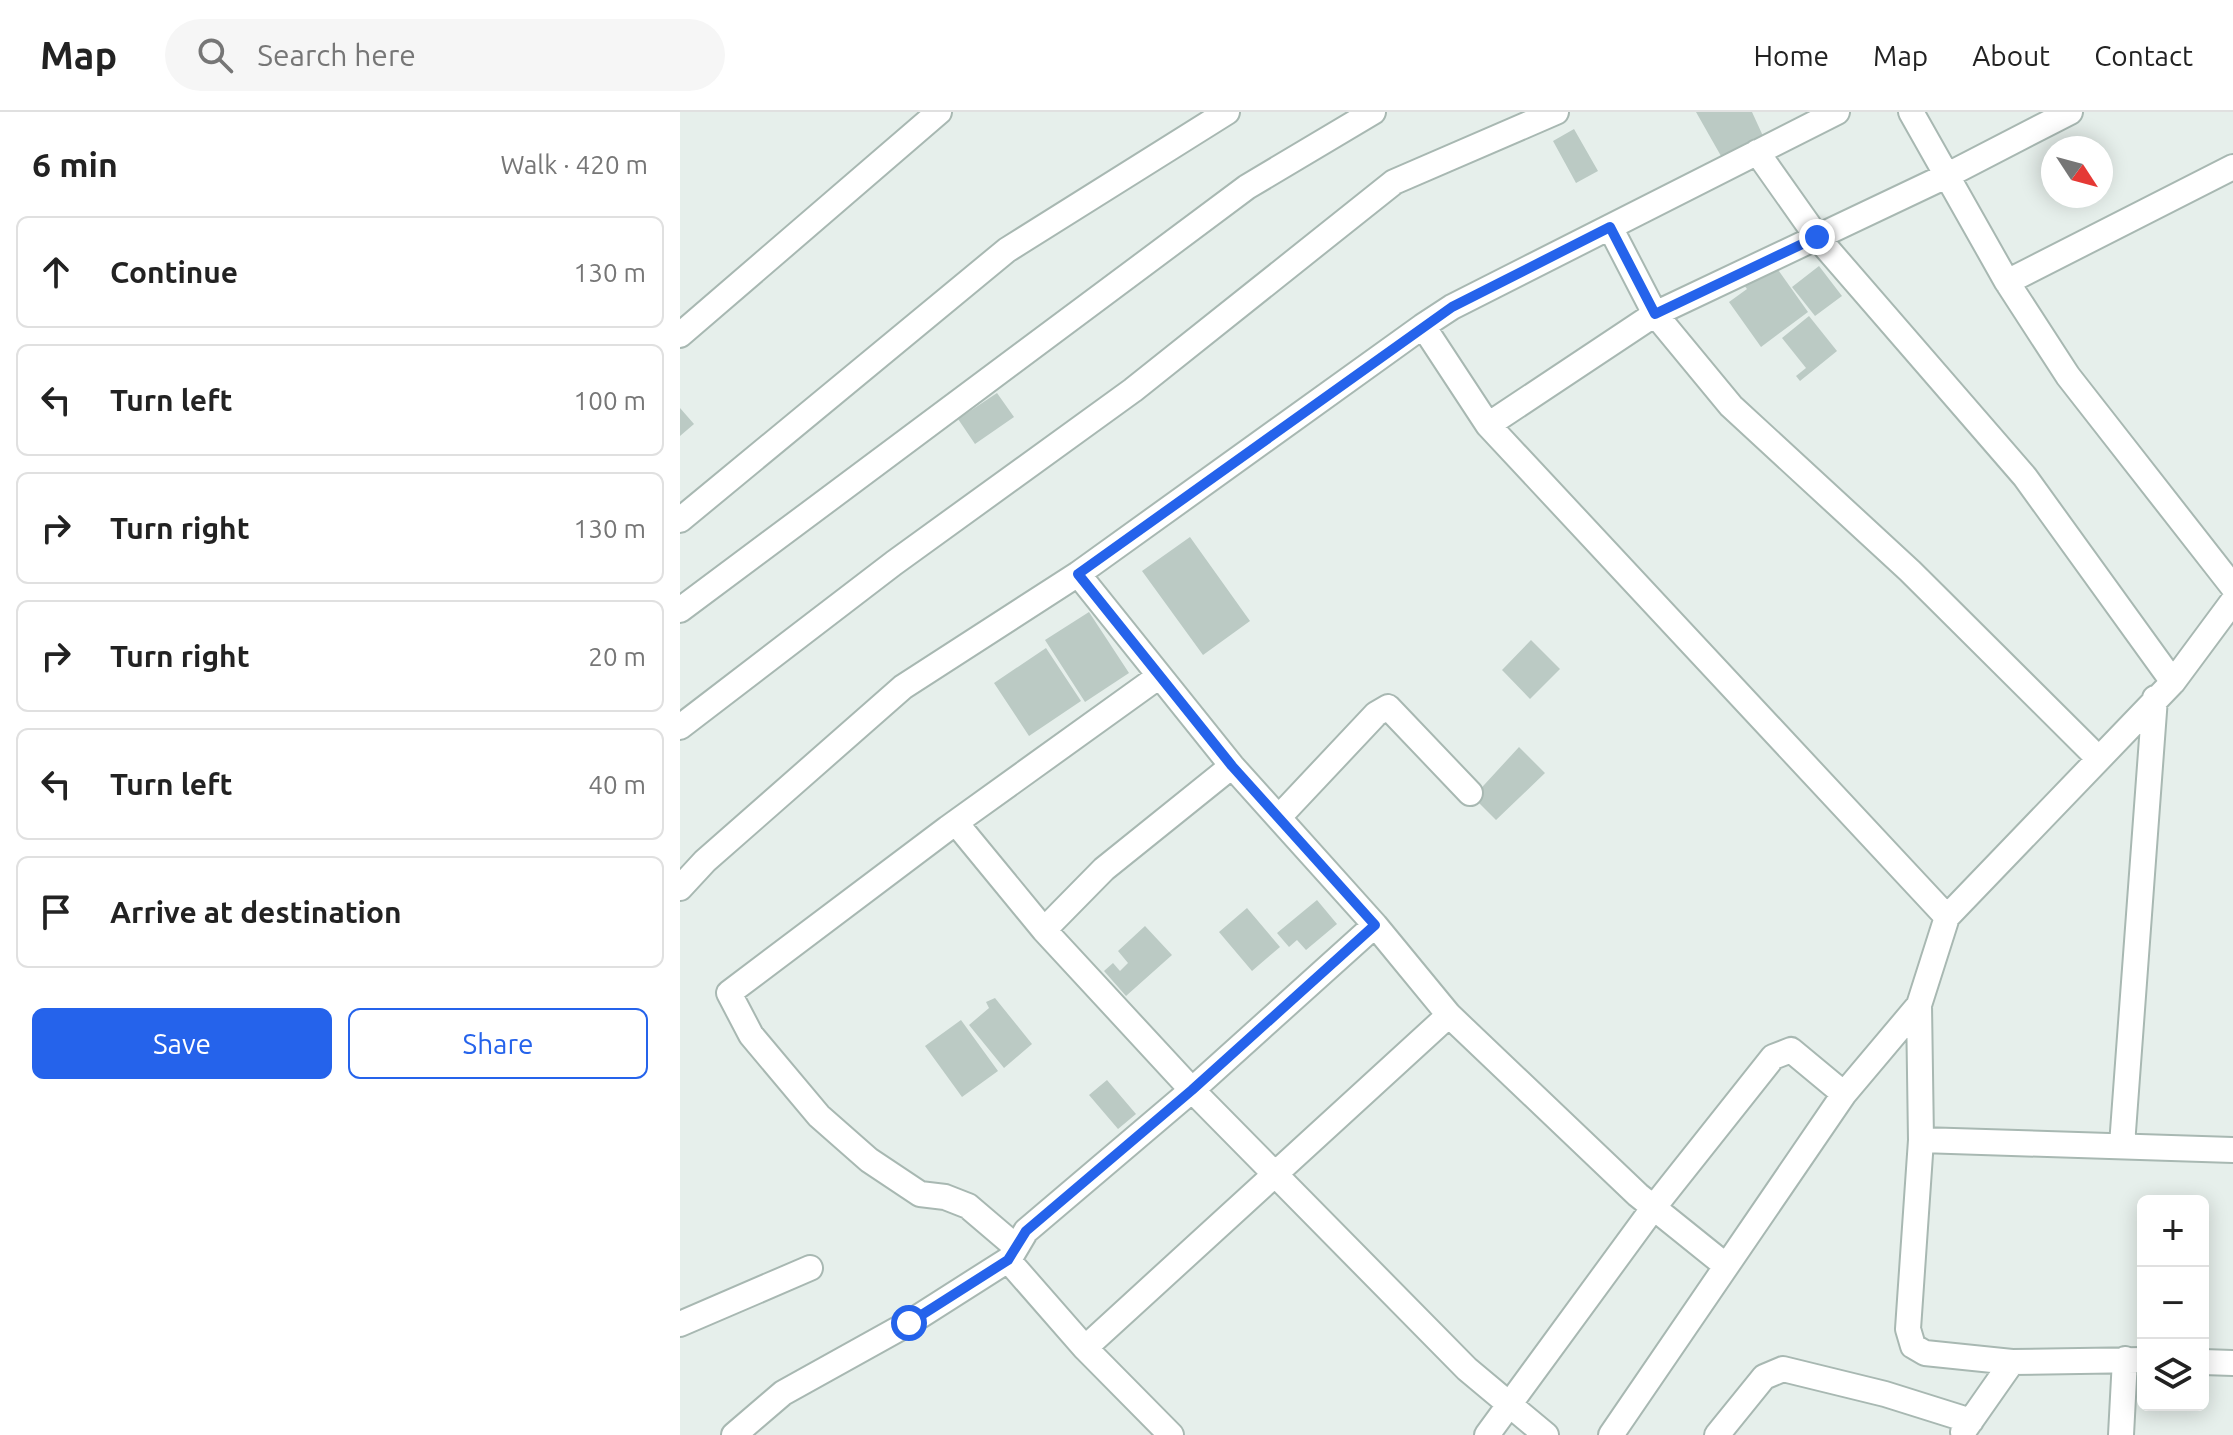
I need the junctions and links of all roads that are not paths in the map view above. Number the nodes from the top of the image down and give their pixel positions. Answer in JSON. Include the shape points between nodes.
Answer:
{"nodes":[{"id":1,"x":939,"y":112,"type":"edge"},
{"id":2,"x":1227,"y":112,"type":"edge"},
{"id":3,"x":1373,"y":112,"type":"edge"},
{"id":4,"x":1556,"y":112,"type":"edge"},
{"id":5,"x":1837,"y":112,"type":"edge"},
{"id":6,"x":1911,"y":112,"type":"edge"},
{"id":7,"x":2070,"y":112,"type":"edge"},
{"id":8,"x":1757,"y":152,"type":"junction"},
{"id":9,"x":2233,"y":167,"type":"edge"},
{"id":10,"x":1946,"y":176,"type":"junction"},
{"id":11,"x":1610,"y":227,"type":"junction"},
{"id":12,"x":1817,"y":237,"type":"junction"},
{"id":13,"x":2007,"y":282,"type":"junction"},
{"id":14,"x":1655,"y":314,"type":"junction"},
{"id":15,"x":1423,"y":326,"type":"junction"},
{"id":16,"x":680,"y":335,"type":"edge"},
{"id":17,"x":1488,"y":425,"type":"junction"},
{"id":18,"x":680,"y":520,"type":"edge"},
{"id":19,"x":1078,"y":574,"type":"junction"},
{"id":20,"x":2233,"y":587,"type":"edge"},
{"id":21,"x":2233,"y":601,"type":"edge"},
{"id":22,"x":680,"y":610,"type":"edge"},
{"id":23,"x":1158,"y":677,"type":"junction"},
{"id":24,"x":2173,"y":682,"type":"junction"},
{"id":25,"x":2155,"y":698,"type":"junction"},
{"id":26,"x":680,"y":727,"type":"edge"},
{"id":27,"x":2099,"y":759,"type":"junction"},
{"id":28,"x":1232,"y":766,"type":"junction"},
{"id":29,"x":1470,"y":793,"type":"dead end"},
{"id":30,"x":1280,"y":816,"type":"junction"},
{"id":31,"x":956,"y":823,"type":"junction"},
{"id":32,"x":680,"y":888,"type":"edge"},
{"id":33,"x":1947,"y":917,"type":"junction"},
{"id":34,"x":1375,"y":925,"type":"junction"},
{"id":35,"x":1044,"y":930,"type":"junction"},
{"id":36,"x":1919,"y":1005,"type":"junction"},
{"id":37,"x":1449,"y":1015,"type":"junction"},
{"id":38,"x":1192,"y":1090,"type":"junction"},
{"id":39,"x":1844,"y":1094,"type":"junction"},
{"id":40,"x":1921,"y":1140,"type":"junction"},
{"id":41,"x":2122,"y":1145,"type":"junction"},
{"id":42,"x":2233,"y":1150,"type":"edge"},
{"id":43,"x":1277,"y":1176,"type":"junction"},
{"id":44,"x":1654,"y":1207,"type":"junction"},
{"id":45,"x":1012,"y":1253,"type":"junction"},
{"id":46,"x":1725,"y":1265,"type":"junction"},
{"id":47,"x":810,"y":1268,"type":"dead end"},
{"id":48,"x":680,"y":1324,"type":"edge"},
{"id":49,"x":1085,"y":1348,"type":"junction"},
{"id":50,"x":2134,"y":1359,"type":"edge"},
{"id":51,"x":2012,"y":1362,"type":"junction"},
{"id":52,"x":2209,"y":1362,"type":"edge"},
{"id":53,"x":2233,"y":1363,"type":"edge"},
{"id":54,"x":1510,"y":1404,"type":"junction"},
{"id":55,"x":1966,"y":1428,"type":"edge"},
{"id":56,"x":734,"y":1435,"type":"edge"},
{"id":57,"x":1171,"y":1435,"type":"edge"},
{"id":58,"x":1487,"y":1435,"type":"edge"},
{"id":59,"x":1546,"y":1435,"type":"edge"},
{"id":60,"x":1611,"y":1435,"type":"edge"},
{"id":61,"x":1717,"y":1435,"type":"edge"},
{"id":62,"x":2121,"y":1435,"type":"edge"}],
"edges":[{"from":1,"to":16,"type":"street"},
{"from":2,"to":18,"type":"street","via":[[1007,250]]},
{"from":3,"to":22,"type":"street","via":[[1247,187]]},
{"from":4,"to":26,"type":"street","via":[[1394,182],[1133,390]]},
{"from":5,"to":8,"type":"street"},
{"from":6,"to":10,"type":"street"},
{"from":7,"to":10,"type":"street"},
{"from":8,"to":11,"type":"street"},
{"from":8,"to":12,"type":"street"},
{"from":9,"to":13,"type":"street"},
{"from":10,"to":12,"type":"street"},
{"from":10,"to":13,"type":"street"},
{"from":11,"to":14,"type":"street"},
{"from":11,"to":15,"type":"street"},
{"from":12,"to":14,"type":"street"},
{"from":12,"to":24,"type":"street","via":[[2025,477]]},
{"from":13,"to":20,"type":"street","via":[[2068,376]]},
{"from":14,"to":17,"type":"street"},
{"from":14,"to":27,"type":"street","via":[[1731,406],[1910,571]]},
{"from":15,"to":17,"type":"street"},
{"from":15,"to":19,"type":"street"},
{"from":17,"to":33,"type":"street"},
{"from":19,"to":23,"type":"street"},
{"from":19,"to":32,"type":"street","via":[[903,687]]},
{"from":21,"to":24,"type":"street"},
{"from":23,"to":28,"type":"street"},
{"from":23,"to":31,"type":"street"},
{"from":24,"to":25,"type":"street"},
{"from":25,"to":27,"type":"street"},
{"from":25,"to":41,"type":"street"},
{"from":27,"to":33,"type":"street"},
{"from":28,"to":30,"type":"street"},
{"from":28,"to":35,"type":"street","via":[[1104,869]]},
{"from":29,"to":30,"type":"street","via":[[1388,707]]},
{"from":30,"to":34,"type":"street"},
{"from":31,"to":35,"type":"street"},
{"from":31,"to":45,"type":"street","via":[[729,993],[751,1035],[819,1116],[869,1160],[920,1194],[968,1206]]},
{"from":33,"to":36,"type":"street"},
{"from":34,"to":37,"type":"street"},
{"from":34,"to":38,"type":"street"},
{"from":35,"to":38,"type":"street"},
{"from":36,"to":39,"type":"street"},
{"from":36,"to":40,"type":"street"},
{"from":37,"to":43,"type":"street"},
{"from":37,"to":44,"type":"street"},
{"from":38,"to":43,"type":"street"},
{"from":38,"to":45,"type":"street","via":[[1026,1231]]},
{"from":39,"to":44,"type":"street","via":[[1791,1050],[1784,1050],[1773,1057]]},
{"from":39,"to":46,"type":"street"},
{"from":40,"to":41,"type":"street"},
{"from":40,"to":51,"type":"street","via":[[1908,1329],[1913,1346],[1925,1353]]},
{"from":41,"to":42,"type":"street"},
{"from":43,"to":49,"type":"street"},
{"from":43,"to":54,"type":"street","via":[[1467,1369]]},
{"from":44,"to":46,"type":"street"},
{"from":44,"to":54,"type":"street"},
{"from":45,"to":49,"type":"street"},
{"from":45,"to":56,"type":"street","via":[[909,1323],[783,1393]]},
{"from":46,"to":60,"type":"street"},
{"from":47,"to":48,"type":"street"},
{"from":49,"to":57,"type":"street"},
{"from":50,"to":51,"type":"street"},
{"from":50,"to":62,"type":"street"},
{"from":51,"to":55,"type":"street"},
{"from":52,"to":53,"type":"street"},
{"from":54,"to":58,"type":"street"},
{"from":54,"to":59,"type":"street"},
{"from":55,"to":61,"type":"street","via":[[1885,1394],[1783,1369],[1764,1377]]}]}
